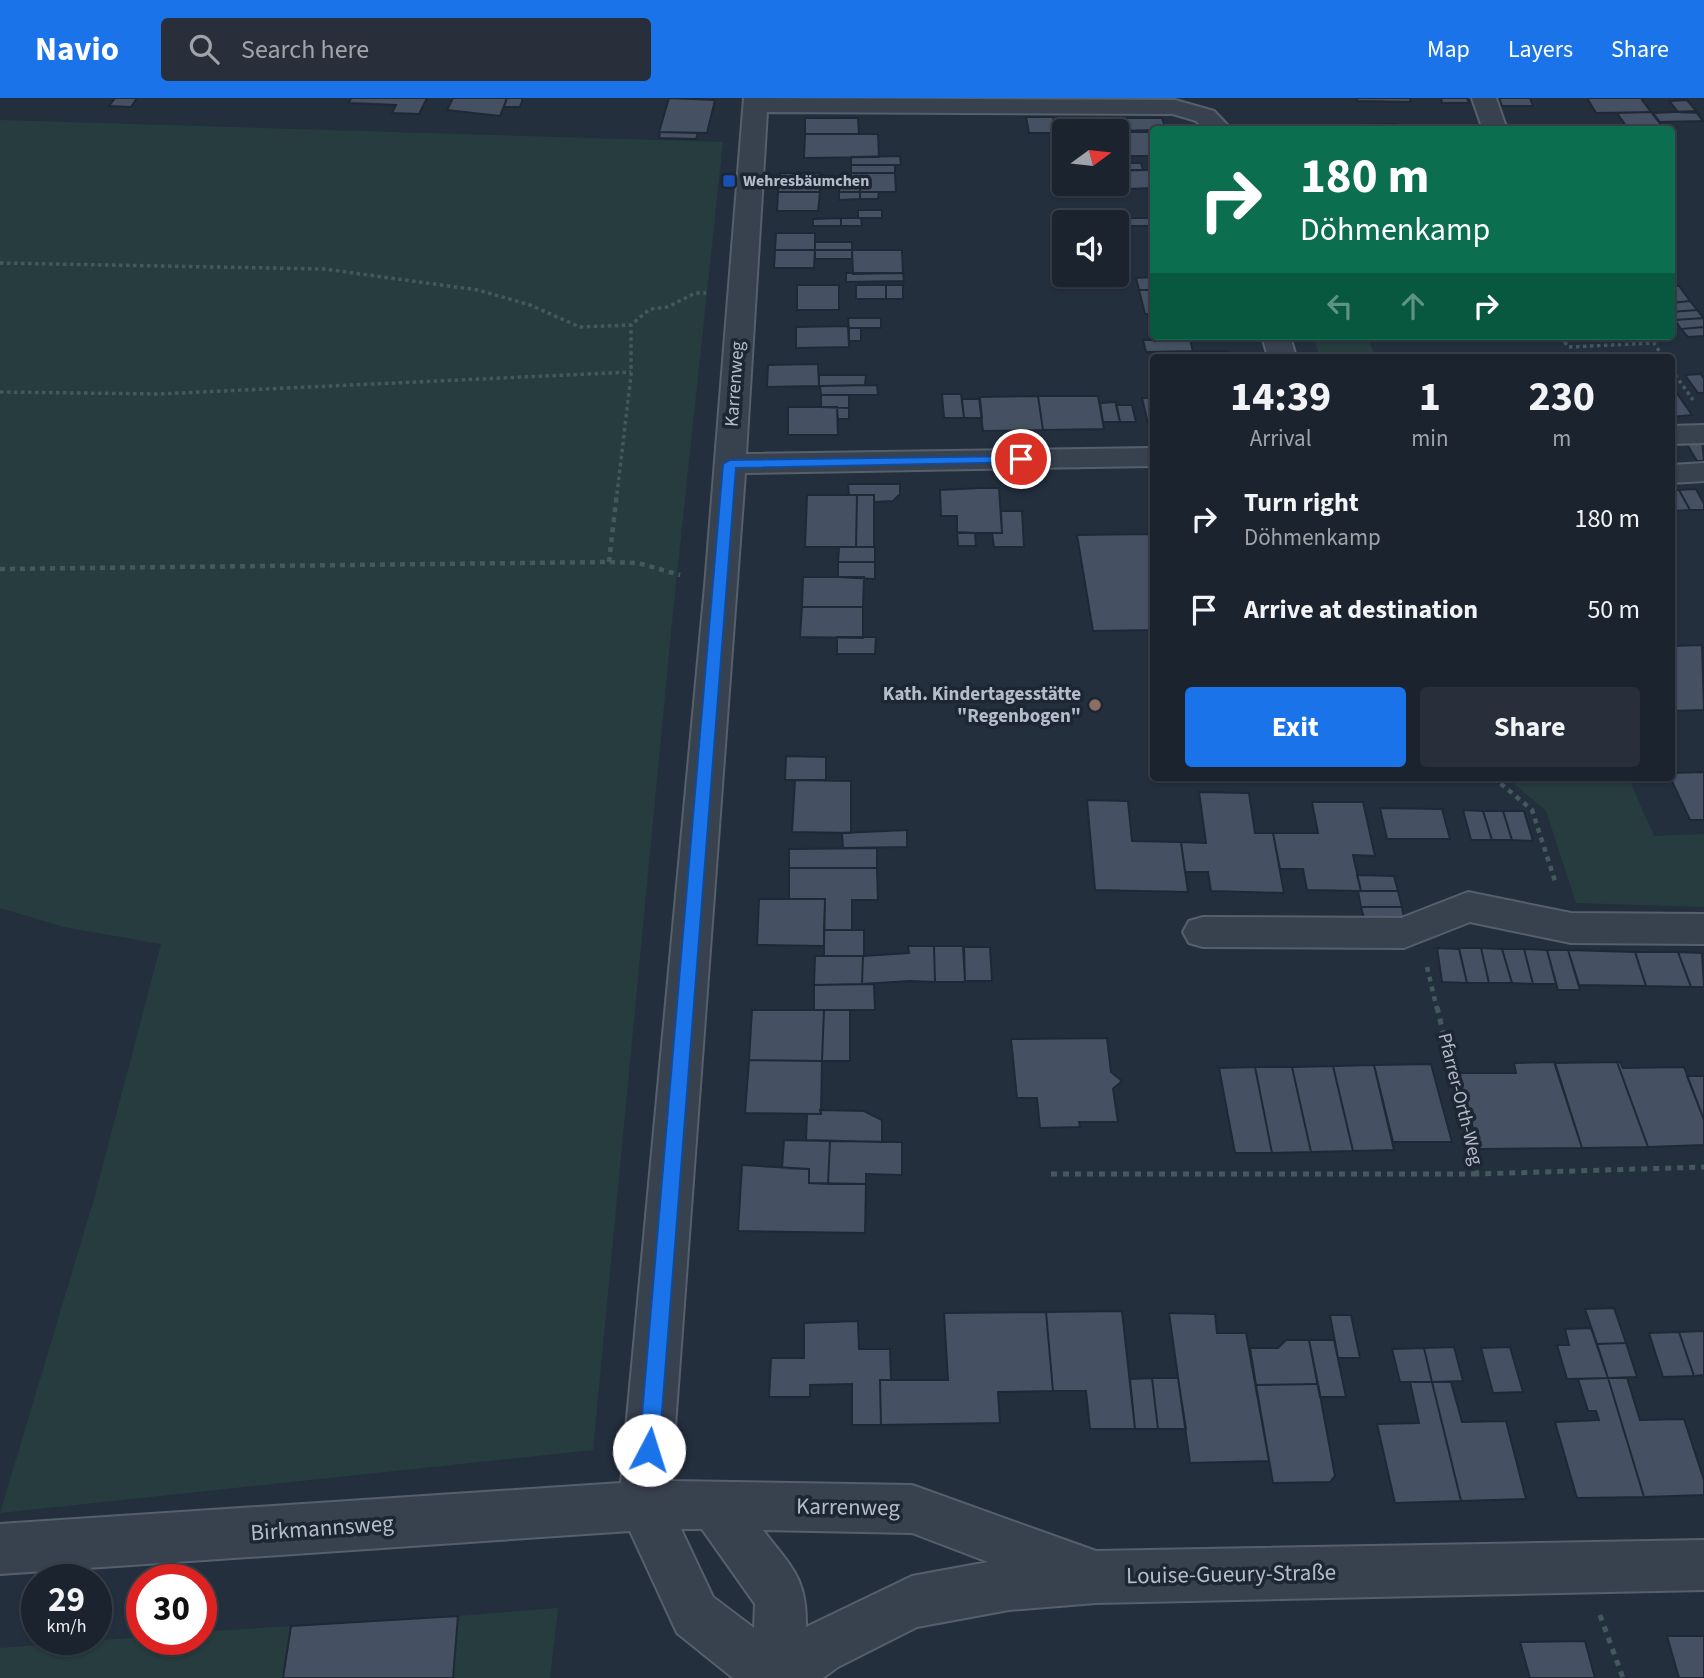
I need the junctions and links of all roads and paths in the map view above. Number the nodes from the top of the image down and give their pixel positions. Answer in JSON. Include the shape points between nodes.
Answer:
{"nodes":[{"id":1,"x":1483,"y":98,"type":"edge"},
{"id":2,"x":756,"y":102,"type":"edge"},
{"id":3,"x":1216,"y":126,"type":"edge"},
{"id":4,"x":1494,"y":126,"type":"edge"},
{"id":5,"x":0,"y":263,"type":"edge"},
{"id":6,"x":742,"y":292,"type":"junction"},
{"id":7,"x":631,"y":325,"type":"junction"},
{"id":8,"x":1564,"y":340,"type":"edge"},
{"id":9,"x":1661,"y":354,"type":"edge"},
{"id":10,"x":631,"y":372,"type":"junction"},
{"id":11,"x":1675,"y":376,"type":"edge"},
{"id":12,"x":0,"y":392,"type":"edge"},
{"id":13,"x":1701,"y":420,"type":"edge"},
{"id":14,"x":1675,"y":433,"type":"edge"},
{"id":15,"x":1150,"y":457,"type":"edge"},
{"id":16,"x":730,"y":464,"type":"junction"},
{"id":17,"x":1704,"y":472,"type":"edge"},
{"id":18,"x":1675,"y":474,"type":"edge"},
{"id":19,"x":609,"y":562,"type":"junction"},
{"id":20,"x":0,"y":569,"type":"edge"},
{"id":21,"x":721,"y":586,"type":"junction"},
{"id":22,"x":1498,"y":781,"type":"edge"},
{"id":23,"x":1571,"y":929,"type":"junction"},
{"id":24,"x":1704,"y":929,"type":"edge"},
{"id":25,"x":1203,"y":932,"type":"dead end"},
{"id":26,"x":1425,"y":960,"type":"dead end"},
{"id":27,"x":1704,"y":1167,"type":"edge"},
{"id":28,"x":1051,"y":1174,"type":"dead end"},
{"id":29,"x":1477,"y":1174,"type":"junction"},
{"id":30,"x":714,"y":1504,"type":"junction"},
{"id":31,"x":645,"y":1506,"type":"junction"},
{"id":32,"x":0,"y":1549,"type":"edge"},
{"id":33,"x":1704,"y":1565,"type":"edge"},
{"id":34,"x":1584,"y":1568,"type":"junction"},
{"id":35,"x":1096,"y":1577,"type":"junction"},
{"id":36,"x":778,"y":1678,"type":"edge"},
{"id":37,"x":1623,"y":1678,"type":"edge"}],
"edges":[{"from":1,"to":4,"type":"street"},
{"from":2,"to":3,"type":"street","via":[[1175,107],[1205,116]]},
{"from":2,"to":6,"type":"street","name":"Karrenweg"},
{"from":5,"to":7,"type":"path","via":[[324,269],[478,290],[530,305],[580,327]]},
{"from":6,"to":7,"type":"path","via":[[695,293],[668,307],[650,309]]},
{"from":6,"to":16,"type":"street","name":"Karrenweg"},
{"from":7,"to":10,"type":"path"},
{"from":8,"to":9,"type":"path","via":[[1568,346],[1654,343]]},
{"from":10,"to":12,"type":"path","via":[[518,373],[86,397]]},
{"from":10,"to":19,"type":"path"},
{"from":11,"to":13,"type":"path"},
{"from":13,"to":14,"type":"street"},
{"from":15,"to":16,"type":"street"},
{"from":16,"to":21,"type":"street","name":"Karrenweg"},
{"from":17,"to":18,"type":"street"},
{"from":19,"to":20,"type":"path"},
{"from":19,"to":21,"type":"path","via":[[638,563]]},
{"from":21,"to":31,"type":"street","name":"Karrenweg"},
{"from":22,"to":23,"type":"path","via":[[1532,810]]},
{"from":23,"to":24,"type":"street"},
{"from":23,"to":25,"type":"street","via":[[1468,907],[1404,933]]},
{"from":26,"to":29,"type":"path","name":"Pfarrer-Orth-Weg"},
{"from":27,"to":29,"type":"path","name":"Pfarrer-Orth-Weg"},
{"from":28,"to":29,"type":"path"},
{"from":30,"to":31,"type":"street","name":"Karrenweg"},
{"from":30,"to":35,"type":"street","name":"Karrenweg","via":[[912,1508]]},
{"from":30,"to":36,"type":"street","via":[[781,1597]]},
{"from":31,"to":32,"type":"street","name":"Birkmannsweg"},
{"from":31,"to":36,"type":"street","name":"Karrenweg","via":[[695,1615]]},
{"from":33,"to":34,"type":"street","name":"Louise-Gueury-Straße"},
{"from":34,"to":35,"type":"street","name":"Louise-Gueury-Straße"},
{"from":34,"to":37,"type":"path"},
{"from":35,"to":36,"type":"street","name":"Louise-Gueury-Straße","via":[[1009,1584],[912,1602],[819,1648]]}]}
